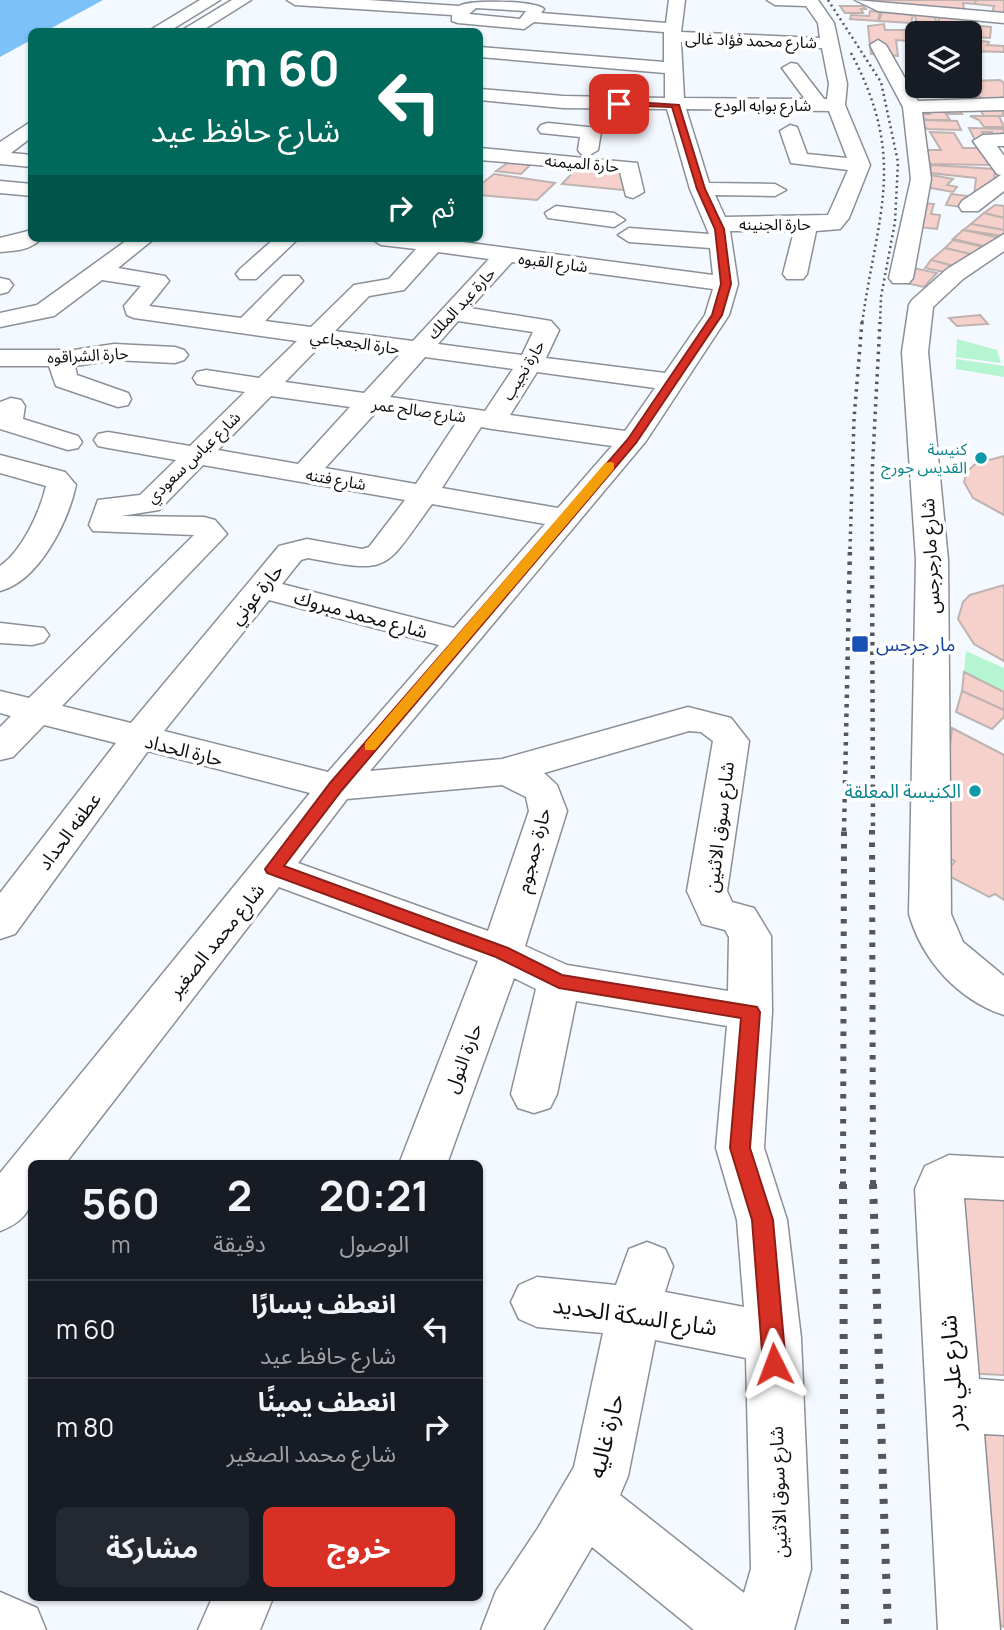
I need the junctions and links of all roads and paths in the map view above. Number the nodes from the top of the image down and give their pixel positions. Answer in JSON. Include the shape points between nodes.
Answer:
{"nodes":[{"id":1,"x":212,"y":0,"type":"edge"},
{"id":2,"x":243,"y":0,"type":"edge"},
{"id":3,"x":295,"y":0,"type":"edge"},
{"id":4,"x":998,"y":0,"type":"edge"},
{"id":5,"x":810,"y":1,"type":"edge"},
{"id":6,"x":863,"y":1,"type":"edge"},
{"id":7,"x":494,"y":2,"type":"edge"},
{"id":8,"x":380,"y":3,"type":"edge"},
{"id":9,"x":771,"y":5,"type":"edge"},
{"id":10,"x":531,"y":17,"type":"junction"},
{"id":11,"x":359,"y":18,"type":"dead end"},
{"id":12,"x":997,"y":18,"type":"edge"},
{"id":13,"x":464,"y":21,"type":"edge"},
{"id":14,"x":798,"y":22,"type":"dead end"},
{"id":15,"x":825,"y":23,"type":"junction"},
{"id":16,"x":162,"y":28,"type":"edge"},
{"id":17,"x":194,"y":28,"type":"edge"},
{"id":18,"x":830,"y":43,"type":"junction"},
{"id":19,"x":878,"y":45,"type":"dead end"},
{"id":20,"x":483,"y":52,"type":"edge"},
{"id":21,"x":677,"y":58,"type":"edge"},
{"id":22,"x":791,"y":68,"type":"dead end"},
{"id":23,"x":488,"y":95,"type":"edge"},
{"id":24,"x":989,"y":100,"type":"edge"},
{"id":25,"x":563,"y":102,"type":"junction"},
{"id":26,"x":736,"y":105,"type":"junction"},
{"id":27,"x":828,"y":105,"type":"junction"},
{"id":28,"x":912,"y":107,"type":"junction"},
{"id":29,"x":1004,"y":122,"type":"edge"},
{"id":30,"x":741,"y":128,"type":"dead end"},
{"id":31,"x":548,"y":129,"type":"junction"},
{"id":32,"x":28,"y":130,"type":"edge"},
{"id":33,"x":848,"y":131,"type":"junction"},
{"id":34,"x":1004,"y":140,"type":"edge"},
{"id":35,"x":589,"y":150,"type":"dead end"},
{"id":36,"x":0,"y":152,"type":"edge"},
{"id":37,"x":0,"y":158,"type":"edge"},
{"id":38,"x":509,"y":158,"type":"junction"},
{"id":39,"x":28,"y":161,"type":"edge"},
{"id":40,"x":484,"y":163,"type":"edge"},
{"id":41,"x":860,"y":165,"type":"junction"},
{"id":42,"x":1004,"y":170,"type":"edge"},
{"id":43,"x":704,"y":173,"type":"junction"},
{"id":44,"x":1004,"y":181,"type":"edge"},
{"id":45,"x":0,"y":187,"type":"edge"},
{"id":46,"x":28,"y":190,"type":"edge"},
{"id":47,"x":775,"y":190,"type":"dead end"},
{"id":48,"x":606,"y":191,"type":"dead end"},
{"id":49,"x":633,"y":191,"type":"junction"},
{"id":50,"x":661,"y":192,"type":"dead end"},
{"id":51,"x":970,"y":206,"type":"dead end"},
{"id":52,"x":556,"y":213,"type":"dead end"},
{"id":53,"x":807,"y":224,"type":"junction"},
{"id":54,"x":719,"y":233,"type":"junction"},
{"id":55,"x":594,"y":236,"type":"junction"},
{"id":56,"x":28,"y":239,"type":"edge"},
{"id":57,"x":1004,"y":241,"type":"edge"},
{"id":58,"x":139,"y":242,"type":"edge"},
{"id":59,"x":284,"y":242,"type":"edge"},
{"id":60,"x":406,"y":242,"type":"edge"},
{"id":61,"x":0,"y":246,"type":"edge"},
{"id":62,"x":432,"y":246,"type":"junction"},
{"id":63,"x":505,"y":256,"type":"junction"},
{"id":64,"x":98,"y":272,"type":"junction"},
{"id":65,"x":248,"y":274,"type":"dead end"},
{"id":66,"x":795,"y":274,"type":"dead end"},
{"id":67,"x":901,"y":278,"type":"dead end"},
{"id":68,"x":291,"y":281,"type":"dead end"},
{"id":69,"x":726,"y":284,"type":"junction"},
{"id":70,"x":530,"y":300,"type":"dead end"},
{"id":71,"x":452,"y":313,"type":"junction"},
{"id":72,"x":0,"y":320,"type":"edge"},
{"id":73,"x":512,"y":321,"type":"junction"},
{"id":74,"x":246,"y":327,"type":"junction"},
{"id":75,"x":315,"y":336,"type":"junction"},
{"id":76,"x":417,"y":351,"type":"junction"},
{"id":77,"x":175,"y":355,"type":"dead end"},
{"id":78,"x":0,"y":358,"type":"edge"},
{"id":79,"x":60,"y":358,"type":"junction"},
{"id":80,"x":529,"y":365,"type":"junction"},
{"id":81,"x":206,"y":378,"type":"dead end"},
{"id":82,"x":672,"y":382,"type":"junction"},
{"id":83,"x":264,"y":387,"type":"junction"},
{"id":84,"x":118,"y":399,"type":"dead end"},
{"id":85,"x":370,"y":402,"type":"junction"},
{"id":86,"x":6,"y":406,"type":"edge"},
{"id":87,"x":58,"y":412,"type":"dead end"},
{"id":88,"x":482,"y":419,"type":"junction"},
{"id":89,"x":108,"y":440,"type":"dead end"},
{"id":90,"x":632,"y":441,"type":"junction"},
{"id":91,"x":68,"y":442,"type":"dead end"},
{"id":92,"x":198,"y":455,"type":"junction"},
{"id":93,"x":0,"y":464,"type":"edge"},
{"id":94,"x":304,"y":474,"type":"junction"},
{"id":95,"x":424,"y":494,"type":"junction"},
{"id":96,"x":564,"y":517,"type":"junction"},
{"id":97,"x":8,"y":570,"type":"edge"},
{"id":98,"x":261,"y":588,"type":"junction"},
{"id":99,"x":460,"y":640,"type":"junction"},
{"id":100,"x":16,"y":707,"type":"edge"},
{"id":101,"x":139,"y":738,"type":"junction"},
{"id":102,"x":0,"y":748,"type":"edge"},
{"id":103,"x":502,"y":772,"type":"junction"},
{"id":104,"x":336,"y":787,"type":"junction"},
{"id":105,"x":273,"y":869,"type":"junction"},
{"id":106,"x":0,"y":923,"type":"edge"},
{"id":107,"x":502,"y":953,"type":"junction"},
{"id":108,"x":559,"y":981,"type":"junction"},
{"id":109,"x":1004,"y":998,"type":"edge"},
{"id":110,"x":750,"y":1012,"type":"junction"},
{"id":111,"x":534,"y":1094,"type":"dead end"},
{"id":112,"x":39,"y":1160,"type":"edge"},
{"id":113,"x":424,"y":1160,"type":"edge"},
{"id":114,"x":28,"y":1175,"type":"edge"},
{"id":115,"x":1004,"y":1179,"type":"edge"},
{"id":116,"x":0,"y":1209,"type":"edge"},
{"id":117,"x":640,"y":1288,"type":"junction"},
{"id":118,"x":537,"y":1302,"type":"dead end"},
{"id":119,"x":774,"y":1338,"type":"junction"},
{"id":120,"x":979,"y":1407,"type":"edge"},
{"id":121,"x":584,"y":1503,"type":"junction"},
{"id":122,"x":242,"y":1601,"type":"edge"},
{"id":123,"x":229,"y":1630,"type":"edge"},
{"id":124,"x":512,"y":1630,"type":"edge"},
{"id":125,"x":742,"y":1630,"type":"edge"},
{"id":126,"x":759,"y":1630,"type":"edge"},
{"id":127,"x":970,"y":1630,"type":"edge"}],
"edges":[{"from":1,"to":16,"type":"main road"},
{"from":2,"to":17,"type":"main road"},
{"from":3,"to":8,"type":"main road"},
{"from":4,"to":12,"type":"main road"},
{"from":5,"to":9,"type":"main road"},
{"from":5,"to":15,"type":"main road"},
{"from":6,"to":12,"type":"main road"},
{"from":7,"to":10,"type":"main road","via":[[536,8]]},
{"from":7,"to":13,"type":"main road","via":[[469,4]]},
{"from":8,"to":11,"type":"main road"},
{"from":8,"to":13,"type":"main road"},
{"from":10,"to":13,"type":"main road","via":[[520,24]]},
{"from":10,"to":21,"type":"main road"},
{"from":14,"to":15,"type":"main road"},
{"from":15,"to":18,"type":"main road"},
{"from":18,"to":21,"type":"main road","name":"شارع محمد فؤاد غالى"},
{"from":18,"to":27,"type":"main road","via":[[838,84]]},
{"from":19,"to":28,"type":"main road"},
{"from":20,"to":21,"type":"main road"},
{"from":21,"to":25,"type":"main road","name":"شارع بوابه الودع"},
{"from":21,"to":26,"type":"main road","name":"شارع بوابه الودع"},
{"from":21,"to":43,"type":"main road","name":"شارع محمد الصغير"},
{"from":22,"to":27,"type":"main road"},
{"from":23,"to":25,"type":"main road","name":"شارع بوابه الودع"},
{"from":24,"to":28,"type":"main road"},
{"from":24,"to":29,"type":"main road"},
{"from":25,"to":31,"type":"main road"},
{"from":26,"to":27,"type":"main road","name":"شارع بوابه الودع"},
{"from":26,"to":30,"type":"main road"},
{"from":27,"to":33,"type":"main road"},
{"from":28,"to":67,"type":"main road","via":[[921,179]]},
{"from":31,"to":35,"type":"main road","via":[[592,132]]},
{"from":31,"to":38,"type":"main road"},
{"from":32,"to":36,"type":"main road"},
{"from":33,"to":41,"type":"main road"},
{"from":33,"to":41,"type":"main road","via":[[783,132],[798,159]]},
{"from":34,"to":42,"type":"main road","via":[[983,141]]},
{"from":37,"to":39,"type":"main road"},
{"from":38,"to":40,"type":"main road"},
{"from":38,"to":49,"type":"main road","name":"حارة الميمنه","via":[[630,167]]},
{"from":41,"to":53,"type":"main road","name":"حارة الجنينه","via":[[838,219],[832,224]]},
{"from":43,"to":47,"type":"main road"},
{"from":43,"to":54,"type":"main road","name":"شارع محمد الصغير"},
{"from":44,"to":51,"type":"main road"},
{"from":45,"to":46,"type":"main road"},
{"from":48,"to":49,"type":"main road","name":"حارة الميمنه"},
{"from":49,"to":50,"type":"main road","name":"حارة الميمنه"},
{"from":52,"to":55,"type":"main road"},
{"from":53,"to":54,"type":"main road","name":"حارة الجنينه"},
{"from":53,"to":66,"type":"main road"},
{"from":54,"to":55,"type":"main road","name":"حارة الجنينه"},
{"from":54,"to":69,"type":"main road","name":"شارع محمد الصغير"},
{"from":55,"to":63,"type":"main road","name":"شارع القبوه"},
{"from":55,"to":69,"type":"main road","name":"شارع القبوه"},
{"from":56,"to":61,"type":"main road"},
{"from":57,"to":109,"type":"main road","name":"شارع مارجرجس","via":[[934,290],[921,305],[916,329],[932,560],[930,914],[940,944],[956,963]]},
{"from":58,"to":64,"type":"main road"},
{"from":59,"to":65,"type":"main road"},
{"from":60,"to":62,"type":"main road","name":"شارع القبوه"},
{"from":62,"to":63,"type":"main road","name":"شارع القبوه"},
{"from":62,"to":75,"type":"main road","name":"شارع عباس سعودي","via":[[399,283],[366,288]]},
{"from":63,"to":71,"type":"main road","name":"حارة عبد الملك"},
{"from":64,"to":72,"type":"main road","via":[[45,311]]},
{"from":64,"to":74,"type":"main road","name":"حارة الجعجاعي","via":[[157,281],[136,306],[143,313]]},
{"from":68,"to":74,"type":"main road"},
{"from":69,"to":82,"type":"main road","name":"شارع محمد الصغير","via":[[717,315]]},
{"from":70,"to":73,"type":"main road"},
{"from":71,"to":73,"type":"main road","name":"حارة نجيب"},
{"from":71,"to":76,"type":"main road","name":"حارة عبد الملك"},
{"from":73,"to":80,"type":"main road","name":"حارة نجيب","via":[[547,330]]},
{"from":74,"to":75,"type":"main road","name":"حارة الجعجاعي"},
{"from":75,"to":76,"type":"main road","name":"حارة الجعجاعي"},
{"from":75,"to":83,"type":"main road","name":"شارع عباس سعودي"},
{"from":76,"to":80,"type":"main road","name":"حارة الجعجاعي"},
{"from":76,"to":85,"type":"main road","name":"حارة عبد الملك"},
{"from":77,"to":79,"type":"main road","name":"حارة الشراقوه","via":[[114,352]]},
{"from":78,"to":79,"type":"main road","name":"حارة الشراقوه"},
{"from":79,"to":84,"type":"main road","via":[[65,380]]},
{"from":80,"to":82,"type":"main road","name":"حارة الجعجاعي"},
{"from":80,"to":88,"type":"main road","name":"حارة نجيب"},
{"from":81,"to":83,"type":"main road","name":"شارع صالح عمر"},
{"from":82,"to":90,"type":"main road","name":"شارع محمد الصغير"},
{"from":83,"to":85,"type":"main road","name":"شارع صالح عمر"},
{"from":83,"to":92,"type":"main road","name":"شارع عباس سعودي"},
{"from":85,"to":88,"type":"main road","name":"شارع صالح عمر"},
{"from":85,"to":94,"type":"main road","name":"حارة عبد الملك"},
{"from":86,"to":87,"type":"main road"},
{"from":86,"to":91,"type":"main road","via":[[9,423]]},
{"from":88,"to":90,"type":"main road","name":"شارع صالح عمر"},
{"from":88,"to":95,"type":"main road","name":"حارة عوني"},
{"from":89,"to":92,"type":"main road","name":"شارع فتنه"},
{"from":90,"to":96,"type":"main road","name":"شارع محمد الصغير"},
{"from":92,"to":94,"type":"main road","name":"شارع فتنه"},
{"from":92,"to":100,"type":"main road","name":"شارع عباس سعودي","via":[[148,504],[111,505],[103,523],[204,526],[212,534]]},
{"from":93,"to":97,"type":"main road","via":[[55,478],[61,485],[57,503]]},
{"from":94,"to":95,"type":"main road","name":"شارع فتنه"},
{"from":95,"to":96,"type":"main road","name":"شارع فتنه"},
{"from":95,"to":98,"type":"main road","name":"حارة عوني","via":[[376,557],[363,559],[300,548],[290,553]]},
{"from":96,"to":99,"type":"main road","name":"شارع محمد الصغير"},
{"from":98,"to":99,"type":"main road","name":"شارع محمد مبروك"},
{"from":98,"to":101,"type":"main road","name":"حارة عوني"},
{"from":99,"to":104,"type":"main road","name":"شارع محمد الصغير"},
{"from":100,"to":101,"type":"main road","name":"حارة الحداد"},
{"from":100,"to":102,"type":"main road","name":"شارع عباس سعودي"},
{"from":101,"to":104,"type":"main road","name":"حارة الحداد"},
{"from":101,"to":106,"type":"main road","name":"عطفه الحداد"},
{"from":103,"to":104,"type":"main road","name":"شارع سوق الاثنين"},
{"from":103,"to":107,"type":"main road","name":"حارة جمجوم","via":[[538,785],[548,811]]},
{"from":103,"to":110,"type":"main road","name":"شارع سوق الاثنين","via":[[688,719],[716,724],[726,731],[731,741],[707,891],[717,913],[739,919],[750,936]]},
{"from":104,"to":105,"type":"main road","name":"شارع محمد الصغير"},
{"from":105,"to":107,"type":"main road"},
{"from":105,"to":112,"type":"main road","name":"شارع محمد الصغير"},
{"from":107,"to":108,"type":"main road"},
{"from":107,"to":113,"type":"main road","name":"حارة النول"},
{"from":108,"to":110,"type":"main road"},
{"from":108,"to":111,"type":"main road"},
{"from":110,"to":119,"type":"main road","name":"شارع سوق الاثنين","via":[[740,1148],[762,1220]]},
{"from":114,"to":116,"type":"main road"},
{"from":115,"to":120,"type":"main road","name":"شارع علي بدر","via":[[949,1175],[939,1189]]},
{"from":117,"to":118,"type":"main road","name":"شارع السكة الحديد"},
{"from":117,"to":119,"type":"main road","name":"شارع السكة الحديد"},
{"from":117,"to":121,"type":"main road","name":"حارة غاليه","via":[[600,1476]]},
{"from":119,"to":126,"type":"main road","name":"شارع سوق الاثنين","via":[[781,1569],[766,1621]]},
{"from":120,"to":127,"type":"main road","name":"شارع علي بدر"},
{"from":121,"to":124,"type":"main road","name":"حارة غاليه","via":[[517,1612]]},
{"from":121,"to":125,"type":"main road"},
{"from":122,"to":123,"type":"main road"}]}
